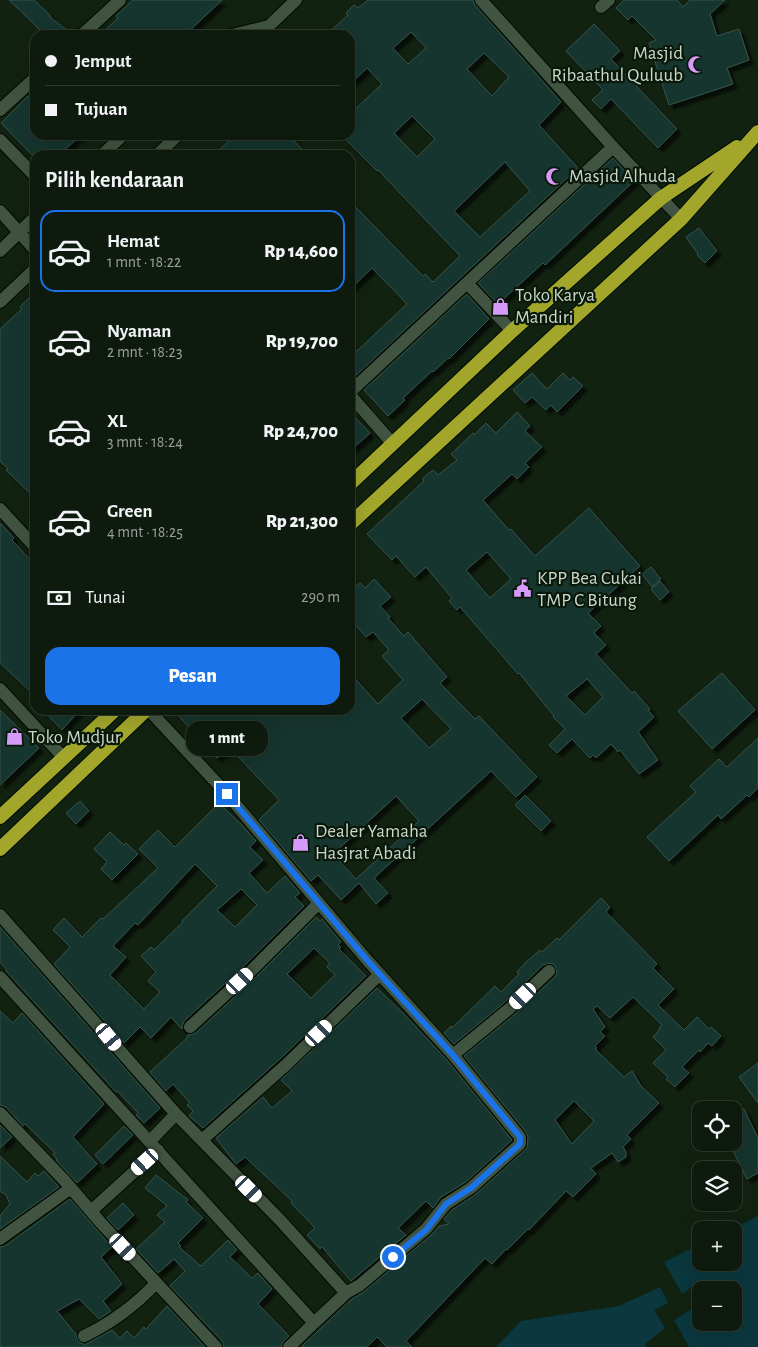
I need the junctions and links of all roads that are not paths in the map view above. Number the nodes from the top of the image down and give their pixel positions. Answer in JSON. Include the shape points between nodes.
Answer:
{"nodes":[{"id":1,"x":120,"y":0,"type":"edge"},
{"id":2,"x":296,"y":0,"type":"edge"},
{"id":3,"x":481,"y":0,"type":"edge"},
{"id":4,"x":87,"y":30,"type":"edge"},
{"id":5,"x":268,"y":30,"type":"edge"},
{"id":6,"x":30,"y":83,"type":"edge"},
{"id":7,"x":0,"y":110,"type":"edge"},
{"id":8,"x":756,"y":134,"type":"edge"},
{"id":9,"x":0,"y":140,"type":"edge"},
{"id":10,"x":118,"y":140,"type":"edge"},
{"id":11,"x":173,"y":140,"type":"edge"},
{"id":12,"x":613,"y":147,"type":"junction"},
{"id":13,"x":107,"y":150,"type":"edge"},
{"id":14,"x":162,"y":150,"type":"edge"},
{"id":15,"x":30,"y":171,"type":"edge"},
{"id":16,"x":661,"y":198,"type":"junction"},
{"id":17,"x":0,"y":211,"type":"edge"},
{"id":18,"x":681,"y":219,"type":"junction"},
{"id":19,"x":30,"y":222,"type":"edge"},
{"id":20,"x":19,"y":233,"type":"junction"},
{"id":21,"x":30,"y":245,"type":"edge"},
{"id":22,"x":0,"y":251,"type":"edge"},
{"id":23,"x":30,"y":274,"type":"edge"},
{"id":24,"x":467,"y":283,"type":"junction"},
{"id":25,"x":0,"y":302,"type":"edge"},
{"id":26,"x":512,"y":330,"type":"junction"},
{"id":27,"x":355,"y":388,"type":"edge"},
{"id":28,"x":355,"y":399,"type":"edge"},
{"id":29,"x":393,"y":444,"type":"junction"},
{"id":30,"x":355,"y":479,"type":"edge"},
{"id":31,"x":0,"y":509,"type":"edge"},
{"id":32,"x":355,"y":519,"type":"edge"},
{"id":33,"x":30,"y":542,"type":"edge"},
{"id":34,"x":0,"y":689,"type":"edge"},
{"id":35,"x":109,"y":715,"type":"edge"},
{"id":36,"x":142,"y":715,"type":"edge"},
{"id":37,"x":152,"y":715,"type":"edge"},
{"id":38,"x":63,"y":757,"type":"junction"},
{"id":39,"x":0,"y":817,"type":"edge"},
{"id":40,"x":0,"y":849,"type":"edge"},
{"id":41,"x":319,"y":903,"type":"junction"},
{"id":42,"x":0,"y":915,"type":"edge"},
{"id":43,"x":550,"y":971,"type":"dead end"},
{"id":44,"x":380,"y":974,"type":"junction"},
{"id":45,"x":0,"y":977,"type":"edge"},
{"id":46,"x":190,"y":1027,"type":"dead end"},
{"id":47,"x":453,"y":1055,"type":"junction"},
{"id":48,"x":0,"y":1113,"type":"edge"},
{"id":49,"x":176,"y":1114,"type":"junction"},
{"id":50,"x":202,"y":1140,"type":"junction"},
{"id":51,"x":154,"y":1145,"type":"junction"},
{"id":52,"x":71,"y":1188,"type":"junction"},
{"id":53,"x":91,"y":1211,"type":"junction"},
{"id":54,"x":0,"y":1239,"type":"edge"},
{"id":55,"x":156,"y":1283,"type":"junction"},
{"id":56,"x":346,"y":1293,"type":"junction"},
{"id":57,"x":314,"y":1323,"type":"junction"},
{"id":58,"x":84,"y":1336,"type":"dead end"},
{"id":59,"x":216,"y":1347,"type":"edge"},
{"id":60,"x":288,"y":1347,"type":"edge"}],
"edges":[{"from":1,"to":4,"type":"street"},
{"from":2,"to":5,"type":"street"},
{"from":3,"to":12,"type":"street"},
{"from":6,"to":7,"type":"street"},
{"from":8,"to":16,"type":"highway"},
{"from":8,"to":18,"type":"highway"},
{"from":9,"to":15,"type":"street"},
{"from":10,"to":13,"type":"street"},
{"from":11,"to":14,"type":"street"},
{"from":12,"to":16,"type":"street"},
{"from":12,"to":24,"type":"street"},
{"from":16,"to":18,"type":"street"},
{"from":16,"to":26,"type":"highway"},
{"from":17,"to":20,"type":"street"},
{"from":18,"to":32,"type":"highway"},
{"from":19,"to":20,"type":"street"},
{"from":20,"to":21,"type":"street"},
{"from":20,"to":22,"type":"street"},
{"from":23,"to":25,"type":"street"},
{"from":24,"to":26,"type":"street"},
{"from":24,"to":27,"type":"street"},
{"from":26,"to":29,"type":"highway"},
{"from":28,"to":29,"type":"street"},
{"from":29,"to":30,"type":"highway"},
{"from":31,"to":33,"type":"street"},
{"from":34,"to":38,"type":"street"},
{"from":35,"to":38,"type":"highway"},
{"from":36,"to":40,"type":"highway"},
{"from":37,"to":41,"type":"street","via":[[227,794]]},
{"from":38,"to":39,"type":"highway"},
{"from":41,"to":44,"type":"street"},
{"from":41,"to":46,"type":"street"},
{"from":42,"to":49,"type":"street"},
{"from":43,"to":47,"type":"street"},
{"from":44,"to":47,"type":"street"},
{"from":44,"to":50,"type":"street"},
{"from":45,"to":51,"type":"street"},
{"from":47,"to":56,"type":"street","via":[[520,1137],[520,1144],[471,1188],[446,1204],[426,1230]]},
{"from":48,"to":52,"type":"street"},
{"from":49,"to":50,"type":"street"},
{"from":49,"to":51,"type":"street"},
{"from":50,"to":56,"type":"street"},
{"from":51,"to":53,"type":"street"},
{"from":51,"to":57,"type":"street"},
{"from":52,"to":53,"type":"street"},
{"from":52,"to":54,"type":"street"},
{"from":53,"to":55,"type":"street"},
{"from":55,"to":58,"type":"street","via":[[117,1316]]},
{"from":55,"to":59,"type":"street"},
{"from":56,"to":57,"type":"street"},
{"from":57,"to":60,"type":"street"}]}
